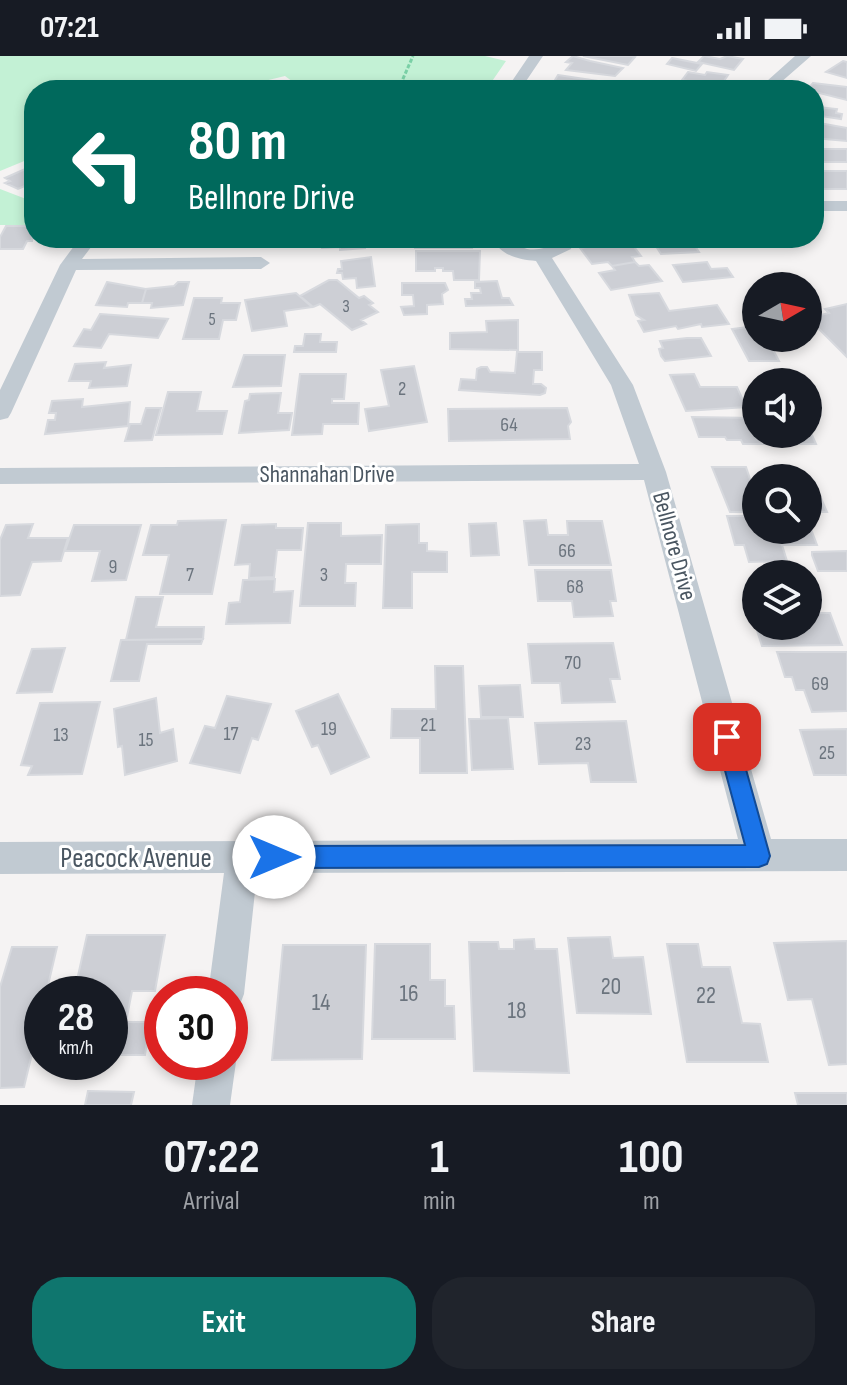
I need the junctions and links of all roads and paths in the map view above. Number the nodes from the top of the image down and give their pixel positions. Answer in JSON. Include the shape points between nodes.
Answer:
{"nodes":[{"id":1,"x":413,"y":56,"type":"edge"},
{"id":2,"x":536,"y":56,"type":"edge"},
{"id":3,"x":804,"y":56,"type":"edge"},
{"id":4,"x":404,"y":80,"type":"edge"},
{"id":5,"x":520,"y":80,"type":"edge"},
{"id":6,"x":774,"y":80,"type":"edge"},
{"id":7,"x":824,"y":206,"type":"edge"},
{"id":8,"x":847,"y":206,"type":"edge"},
{"id":9,"x":82,"y":248,"type":"edge"},
{"id":10,"x":509,"y":248,"type":"edge"},
{"id":11,"x":561,"y":248,"type":"edge"},
{"id":12,"x":542,"y":256,"type":"junction"},
{"id":13,"x":261,"y":263,"type":"dead end"},
{"id":14,"x":69,"y":265,"type":"junction"},
{"id":15,"x":0,"y":413,"type":"edge"},
{"id":16,"x":654,"y":472,"type":"junction"},
{"id":17,"x":0,"y":476,"type":"edge"},
{"id":18,"x":847,"y":855,"type":"edge"},
{"id":19,"x":759,"y":856,"type":"junction"},
{"id":20,"x":243,"y":857,"type":"junction"},
{"id":21,"x":0,"y":858,"type":"edge"},
{"id":22,"x":228,"y":976,"type":"edge"},
{"id":23,"x":214,"y":1080,"type":"edge"},
{"id":24,"x":211,"y":1105,"type":"edge"}],
"edges":[{"from":1,"to":4,"type":"path"},
{"from":2,"to":5,"type":"street"},
{"from":3,"to":6,"type":"street"},
{"from":7,"to":8,"type":"street"},
{"from":9,"to":14,"type":"street"},
{"from":10,"to":12,"type":"street"},
{"from":11,"to":12,"type":"street"},
{"from":12,"to":16,"type":"street","name":"Bellnore Drive","via":[[622,385]]},
{"from":13,"to":14,"type":"street"},
{"from":14,"to":15,"type":"street"},
{"from":16,"to":17,"type":"street","name":"Shannahan Drive"},
{"from":16,"to":19,"type":"street","name":"Bellnore Drive"},
{"from":18,"to":19,"type":"street","name":"Peacock Avenue"},
{"from":19,"to":20,"type":"street","name":"Peacock Avenue"},
{"from":20,"to":21,"type":"street","name":"Peacock Avenue"},
{"from":20,"to":22,"type":"street"},
{"from":23,"to":24,"type":"street"}]}
